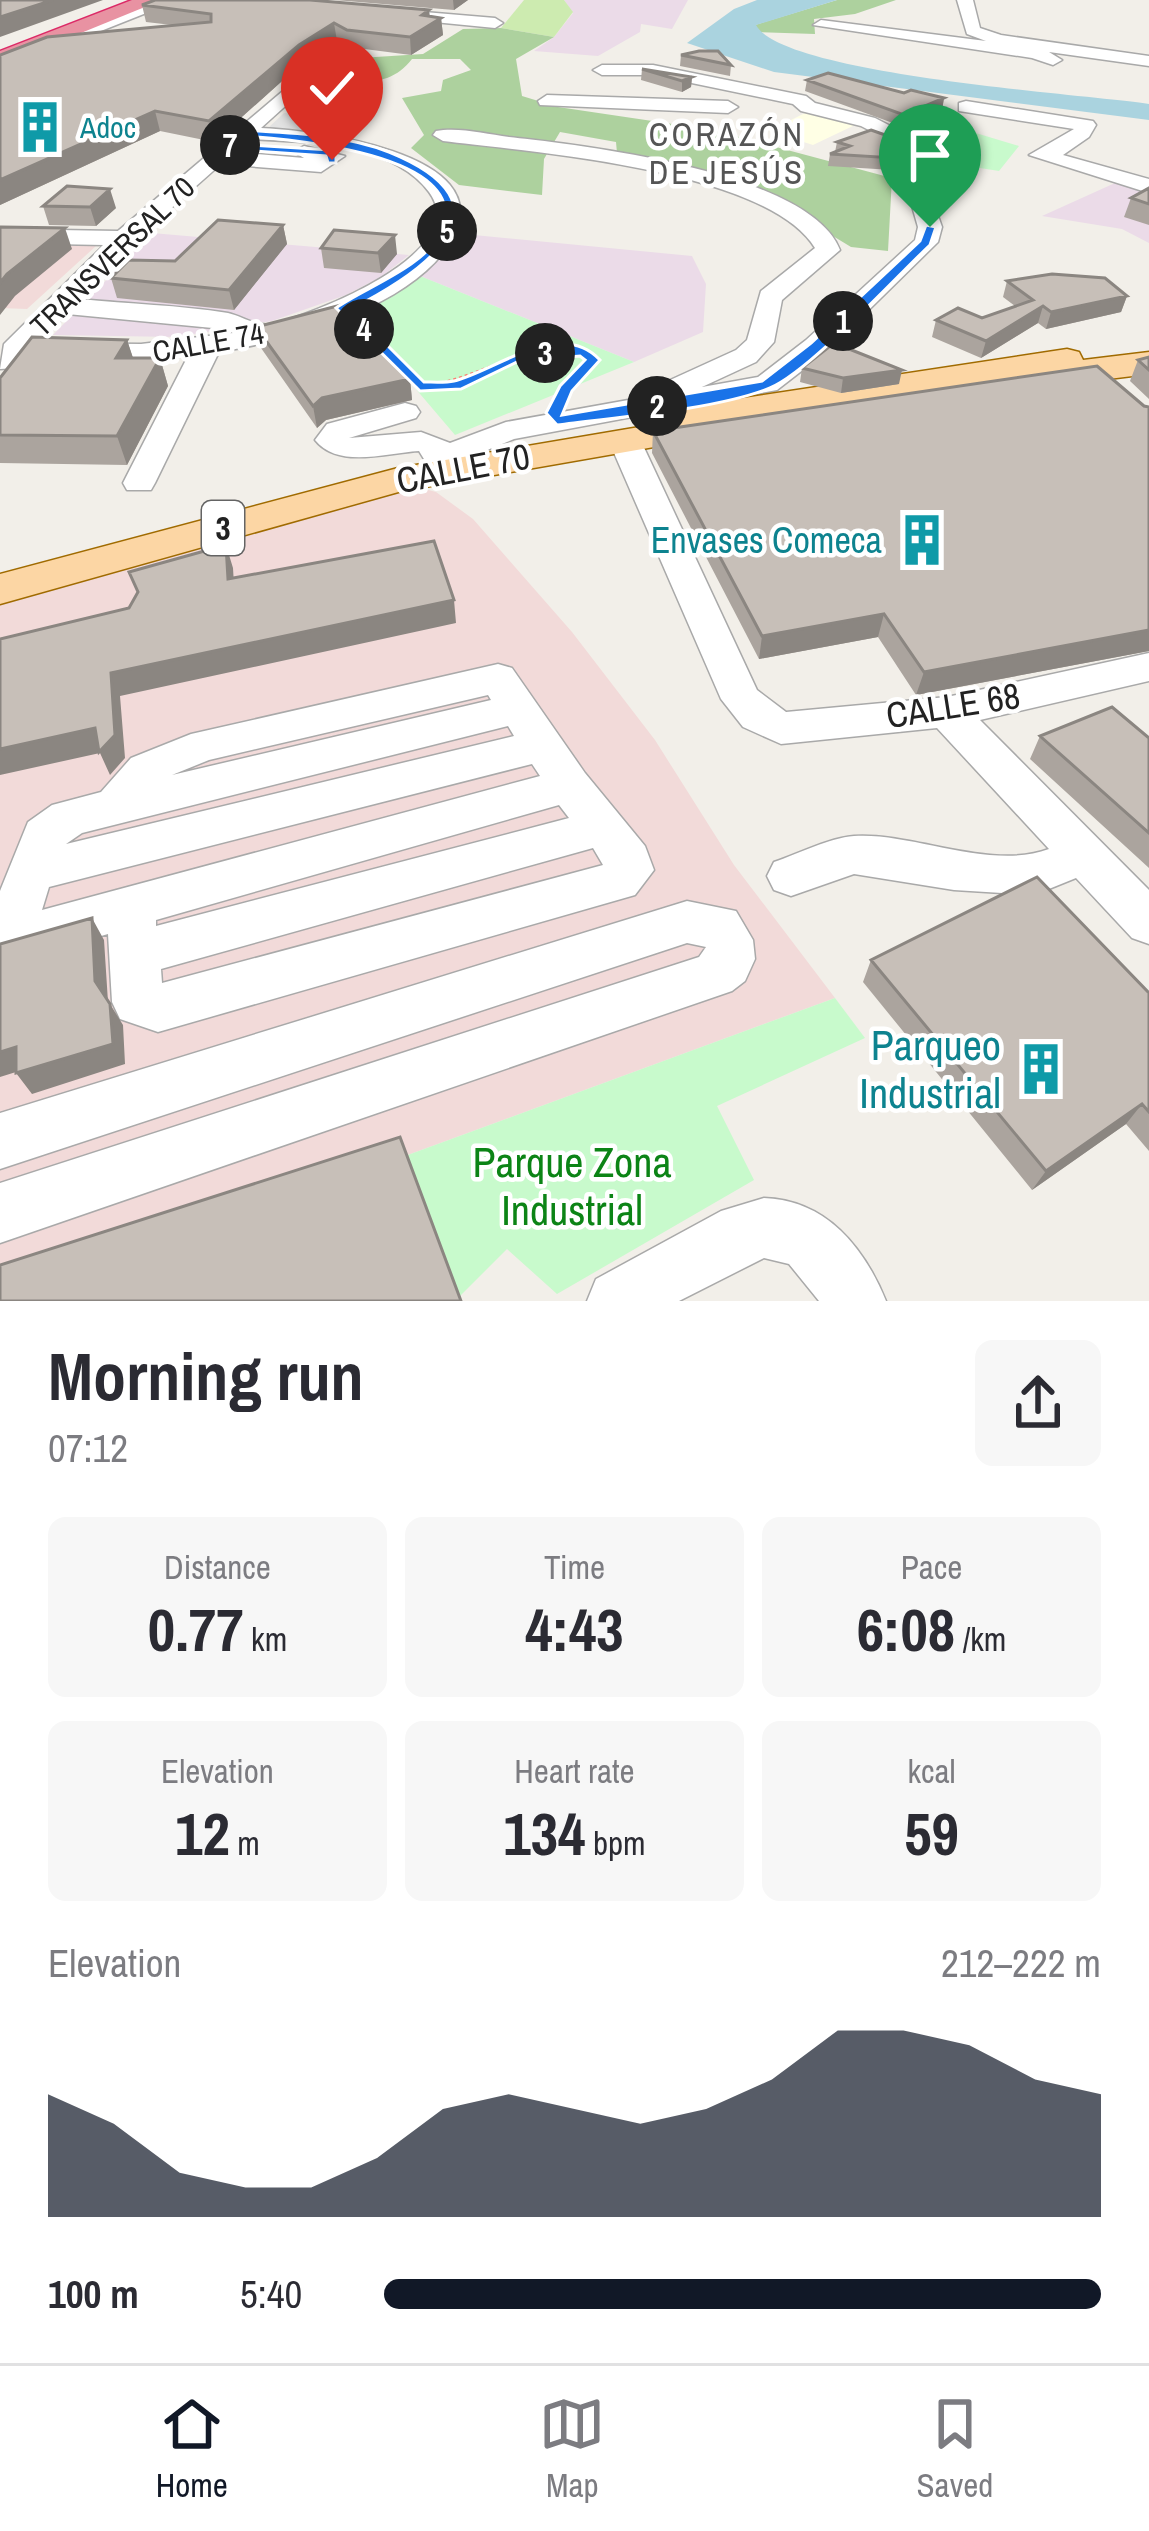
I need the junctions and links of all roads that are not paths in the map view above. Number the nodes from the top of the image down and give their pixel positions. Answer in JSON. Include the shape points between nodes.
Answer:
{"nodes":[{"id":1,"x":135,"y":0,"type":"edge"},
{"id":2,"x":151,"y":0,"type":"edge"},
{"id":3,"x":171,"y":0,"type":"edge"},
{"id":4,"x":965,"y":0,"type":"edge"},
{"id":5,"x":363,"y":12,"type":"edge"},
{"id":6,"x":495,"y":23,"type":"dead end"},
{"id":7,"x":821,"y":25,"type":"dead end"},
{"id":8,"x":337,"y":50,"type":"edge"},
{"id":9,"x":948,"y":57,"type":"dead end"},
{"id":10,"x":0,"y":59,"type":"edge"},
{"id":11,"x":1053,"y":60,"type":"junction"},
{"id":12,"x":1149,"y":66,"type":"edge"},
{"id":13,"x":602,"y":70,"type":"dead end"},
{"id":14,"x":624,"y":70,"type":"junction"},
{"id":15,"x":547,"y":101,"type":"dead end"},
{"id":16,"x":609,"y":101,"type":"junction"},
{"id":17,"x":808,"y":107,"type":"junction"},
{"id":18,"x":966,"y":107,"type":"dead end"},
{"id":19,"x":260,"y":116,"type":"junction"},
{"id":20,"x":290,"y":127,"type":"dead end"},
{"id":21,"x":443,"y":135,"type":"dead end"},
{"id":22,"x":228,"y":146,"type":"junction"},
{"id":23,"x":1149,"y":186,"type":"edge"},
{"id":24,"x":0,"y":236,"type":"edge"},
{"id":25,"x":124,"y":238,"type":"junction"},
{"id":26,"x":58,"y":305,"type":"junction"},
{"id":27,"x":261,"y":334,"type":"junction"},
{"id":28,"x":208,"y":345,"type":"junction"},
{"id":29,"x":1149,"y":351,"type":"edge"},
{"id":30,"x":7,"y":361,"type":"edge"},
{"id":31,"x":1149,"y":363,"type":"edge"},
{"id":32,"x":405,"y":412,"type":"dead end"},
{"id":33,"x":557,"y":421,"type":"junction"},
{"id":34,"x":624,"y":440,"type":"junction"},
{"id":35,"x":443,"y":462,"type":"junction"},
{"id":36,"x":139,"y":483,"type":"dead end"},
{"id":37,"x":0,"y":571,"type":"edge"},
{"id":38,"x":0,"y":589,"type":"edge"},
{"id":39,"x":1149,"y":667,"type":"edge"},
{"id":40,"x":947,"y":712,"type":"junction"},
{"id":41,"x":545,"y":746,"type":"junction"},
{"id":42,"x":1084,"y":855,"type":"junction"},
{"id":43,"x":31,"y":872,"type":"junction"},
{"id":44,"x":791,"y":876,"type":"dead end"},
{"id":45,"x":1149,"y":923,"type":"edge"},
{"id":46,"x":130,"y":931,"type":"junction"},
{"id":47,"x":3,"y":942,"type":"edge"},
{"id":48,"x":0,"y":1141,"type":"edge"},
{"id":49,"x":0,"y":1213,"type":"edge"},
{"id":50,"x":618,"y":1301,"type":"edge"},
{"id":51,"x":855,"y":1301,"type":"edge"}],
"edges":[{"from":1,"to":10,"type":"highway"},
{"from":2,"to":10,"type":"highway"},
{"from":3,"to":10,"type":"street"},
{"from":4,"to":12,"type":"street","via":[[973,31],[998,40]]},
{"from":5,"to":6,"type":"street"},
{"from":7,"to":11,"type":"street"},
{"from":8,"to":19,"type":"street","name":"TRANSVERSAL 70"},
{"from":9,"to":11,"type":"street"},
{"from":11,"to":12,"type":"street"},
{"from":13,"to":14,"type":"street"},
{"from":14,"to":16,"type":"street"},
{"from":14,"to":17,"type":"street"},
{"from":15,"to":16,"type":"street"},
{"from":16,"to":17,"type":"street","via":[[787,115]]},
{"from":17,"to":33,"type":"street","via":[[904,140],[930,227],[926,242],[782,375],[744,391]]},
{"from":18,"to":23,"type":"street","via":[[1086,125],[1043,156]]},
{"from":19,"to":20,"type":"street","via":[[344,124]]},
{"from":19,"to":22,"type":"street","name":"TRANSVERSAL 70"},
{"from":21,"to":33,"type":"street","via":[[682,169],[752,196],[824,238],[829,250],[770,297],[760,342],[746,356],[698,381]]},
{"from":22,"to":25,"type":"street","name":"TRANSVERSAL 70"},
{"from":22,"to":27,"type":"street","name":"CALLE 74","via":[[354,145],[410,166],[444,196],[449,215],[447,235],[398,280]]},
{"from":24,"to":25,"type":"street"},
{"from":25,"to":26,"type":"street","name":"TRANSVERSAL 70"},
{"from":26,"to":27,"type":"street","via":[[227,321]]},
{"from":26,"to":30,"type":"street","name":"TRANSVERSAL 70"},
{"from":27,"to":28,"type":"street","name":"CALLE 74"},
{"from":28,"to":30,"type":"street","name":"CALLE 74"},
{"from":28,"to":36,"type":"street"},
{"from":29,"to":35,"type":"main road","name":"CALLE 70","number":"3"},
{"from":31,"to":34,"type":"main road","name":"CALLE 70","number":"3","via":[[1106,381]]},
{"from":32,"to":35,"type":"street","via":[[331,440],[340,448],[432,442]]},
{"from":33,"to":35,"type":"street","via":[[506,430]]},
{"from":34,"to":35,"type":"main road","name":"CALLE 70","number":"3"},
{"from":34,"to":40,"type":"street","name":"CALLE 68","via":[[741,699],[758,716],[781,728]]},
{"from":35,"to":37,"type":"main road","name":"CALLE 70","number":"3"},
{"from":35,"to":38,"type":"main road","name":"CALLE 70","number":"3"},
{"from":39,"to":40,"type":"street","name":"CALLE 68"},
{"from":40,"to":42,"type":"street"},
{"from":41,"to":43,"type":"street"},
{"from":41,"to":43,"type":"street","via":[[498,678],[206,745],[146,770],[115,806],[68,818],[44,835]]},
{"from":41,"to":46,"type":"street"},
{"from":41,"to":46,"type":"street","via":[[629,860],[618,881],[158,1008],[138,1002]]},
{"from":42,"to":44,"type":"street","via":[[1034,875],[854,855]]},
{"from":42,"to":45,"type":"street"},
{"from":43,"to":47,"type":"street"},
{"from":46,"to":47,"type":"street"},
{"from":48,"to":49,"type":"street","via":[[687,922],[718,926],[731,941],[733,956],[714,976]]},
{"from":50,"to":51,"type":"street","via":[[761,1226],[817,1244]]}]}
